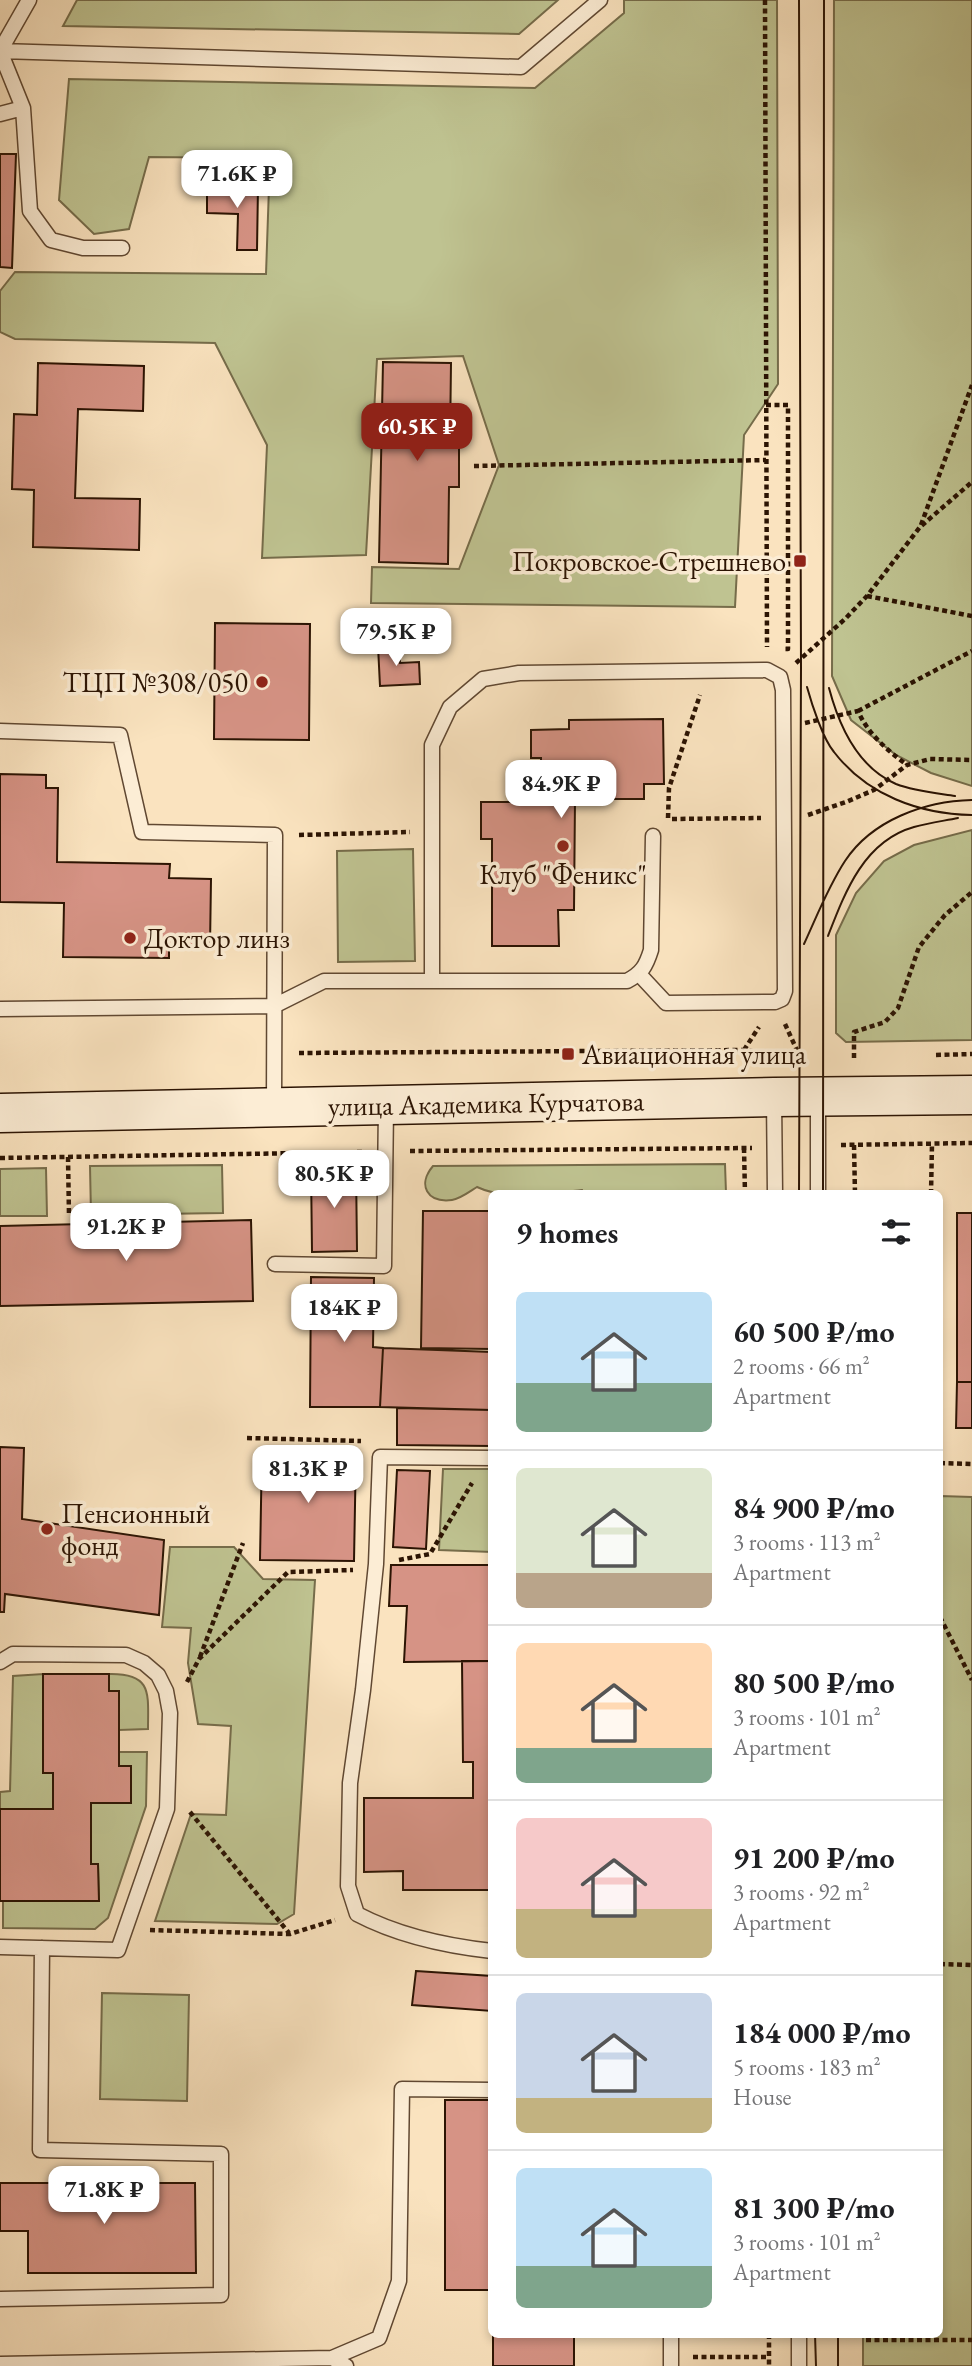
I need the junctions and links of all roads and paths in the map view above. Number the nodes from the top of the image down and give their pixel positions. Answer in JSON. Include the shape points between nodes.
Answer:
{"nodes":[{"id":1,"x":29,"y":0,"type":"edge"},
{"id":2,"x":600,"y":0,"type":"edge"},
{"id":3,"x":765,"y":0,"type":"edge"},
{"id":4,"x":0,"y":50,"type":"edge"},
{"id":5,"x":23,"y":108,"type":"junction"},
{"id":6,"x":0,"y":114,"type":"edge"},
{"id":7,"x":122,"y":248,"type":"dead end"},
{"id":8,"x":972,"y":385,"type":"edge"},
{"id":9,"x":766,"y":405,"type":"junction"},
{"id":10,"x":766,"y":460,"type":"junction"},
{"id":11,"x":474,"y":466,"type":"dead end"},
{"id":12,"x":972,"y":482,"type":"edge"},
{"id":13,"x":920,"y":527,"type":"junction"},
{"id":14,"x":867,"y":596,"type":"junction"},
{"id":15,"x":972,"y":616,"type":"edge"},
{"id":16,"x":788,"y":649,"type":"dead end"},
{"id":17,"x":972,"y":651,"type":"edge"},
{"id":18,"x":708,"y":671,"type":"junction"},
{"id":19,"x":774,"y":674,"type":"junction"},
{"id":20,"x":858,"y":711,"type":"junction"},
{"id":21,"x":783,"y":724,"type":"junction"},
{"id":22,"x":0,"y":731,"type":"edge"},
{"id":23,"x":972,"y":760,"type":"edge"},
{"id":24,"x":907,"y":765,"type":"junction"},
{"id":25,"x":801,"y":817,"type":"dead end"},
{"id":26,"x":772,"y":818,"type":"dead end"},
{"id":27,"x":668,"y":819,"type":"junction"},
{"id":28,"x":431,"y":831,"type":"junction"},
{"id":29,"x":275,"y":835,"type":"junction"},
{"id":30,"x":653,"y":836,"type":"joint"},
{"id":31,"x":972,"y":892,"type":"edge"},
{"id":32,"x":639,"y":974,"type":"junction"},
{"id":33,"x":432,"y":981,"type":"junction"},
{"id":34,"x":274,"y":1006,"type":"junction"},
{"id":35,"x":0,"y":1009,"type":"edge"},
{"id":36,"x":274,"y":1053,"type":"junction"},
{"id":37,"x":812,"y":1058,"type":"dead end"},
{"id":38,"x":844,"y":1058,"type":"dead end"},
{"id":39,"x":972,"y":1095,"type":"edge"},
{"id":40,"x":818,"y":1096,"type":"junction"},
{"id":41,"x":774,"y":1097,"type":"junction"},
{"id":42,"x":386,"y":1105,"type":"junction"},
{"id":43,"x":274,"y":1107,"type":"junction"},
{"id":44,"x":0,"y":1113,"type":"edge"},
{"id":45,"x":972,"y":1143,"type":"edge"},
{"id":46,"x":932,"y":1144,"type":"junction"},
{"id":47,"x":744,"y":1149,"type":"dead end"},
{"id":48,"x":68,"y":1157,"type":"dead end"},
{"id":49,"x":745,"y":1190,"type":"edge"},
{"id":50,"x":775,"y":1190,"type":"edge"},
{"id":51,"x":818,"y":1190,"type":"edge"},
{"id":52,"x":855,"y":1190,"type":"edge"},
{"id":53,"x":931,"y":1190,"type":"edge"},
{"id":54,"x":69,"y":1215,"type":"dead end"},
{"id":55,"x":275,"y":1265,"type":"dead end"},
{"id":56,"x":247,"y":1438,"type":"dead end"},
{"id":57,"x":380,"y":1457,"type":"junction"},
{"id":58,"x":488,"y":1458,"type":"edge"},
{"id":59,"x":488,"y":1460,"type":"edge"},
{"id":60,"x":943,"y":1463,"type":"edge"},
{"id":61,"x":972,"y":1464,"type":"edge"},
{"id":62,"x":243,"y":1543,"type":"dead end"},
{"id":63,"x":376,"y":1564,"type":"junction"},
{"id":64,"x":943,"y":1623,"type":"edge"},
{"id":65,"x":200,"y":1659,"type":"junction"},
{"id":66,"x":0,"y":1662,"type":"edge"},
{"id":67,"x":972,"y":1679,"type":"edge"},
{"id":68,"x":170,"y":1713,"type":"junction"},
{"id":69,"x":167,"y":1784,"type":"junction"},
{"id":70,"x":357,"y":1914,"type":"junction"},
{"id":71,"x":125,"y":1930,"type":"junction"},
{"id":72,"x":290,"y":1934,"type":"junction"},
{"id":73,"x":0,"y":1948,"type":"edge"},
{"id":74,"x":42,"y":1948,"type":"junction"},
{"id":75,"x":488,"y":1951,"type":"edge"},
{"id":76,"x":943,"y":1964,"type":"edge"},
{"id":77,"x":972,"y":1965,"type":"edge"},
{"id":78,"x":488,"y":2090,"type":"edge"},
{"id":79,"x":0,"y":2298,"type":"edge"},
{"id":80,"x":671,"y":2338,"type":"edge"},
{"id":81,"x":769,"y":2338,"type":"edge"},
{"id":82,"x":799,"y":2338,"type":"edge"},
{"id":83,"x":866,"y":2340,"type":"dead end"},
{"id":84,"x":972,"y":2340,"type":"edge"},
{"id":85,"x":769,"y":2357,"type":"junction"},
{"id":86,"x":332,"y":2358,"type":"junction"},
{"id":87,"x":671,"y":2362,"type":"edge"},
{"id":88,"x":0,"y":2364,"type":"edge"},
{"id":89,"x":346,"y":2366,"type":"edge"},
{"id":90,"x":769,"y":2366,"type":"edge"},
{"id":91,"x":799,"y":2366,"type":"edge"}],
"edges":[{"from":1,"to":4,"type":"lane"},
{"from":2,"to":4,"type":"lane","via":[[521,67]]},
{"from":3,"to":9,"type":"path"},
{"from":4,"to":5,"type":"lane"},
{"from":5,"to":6,"type":"lane"},
{"from":5,"to":7,"type":"lane","via":[[30,211],[51,240],[83,248]]},
{"from":8,"to":13,"type":"path"},
{"from":9,"to":10,"type":"path"},
{"from":9,"to":16,"type":"path","via":[[788,405]]},
{"from":10,"to":11,"type":"path"},
{"from":10,"to":19,"type":"path"},
{"from":12,"to":13,"type":"path"},
{"from":13,"to":14,"type":"path"},
{"from":14,"to":15,"type":"path"},
{"from":14,"to":19,"type":"path"},
{"from":17,"to":20,"type":"path"},
{"from":18,"to":19,"type":"lane"},
{"from":18,"to":27,"type":"path","via":[[669,788]]},
{"from":18,"to":28,"type":"lane","via":[[519,673],[483,679],[450,707],[432,745]]},
{"from":19,"to":21,"type":"lane","via":[[783,690]]},
{"from":20,"to":21,"type":"path","via":[[810,723]]},
{"from":20,"to":24,"type":"path","via":[[872,734]]},
{"from":21,"to":32,"type":"lane","via":[[782,999],[666,1003]]},
{"from":22,"to":29,"type":"lane","via":[[120,735],[142,832]]},
{"from":23,"to":24,"type":"path","via":[[930,759]]},
{"from":24,"to":25,"type":"path","via":[[874,789]]},
{"from":26,"to":27,"type":"path"},
{"from":27,"to":30,"type":"path"},
{"from":28,"to":29,"type":"path"},
{"from":28,"to":33,"type":"lane"},
{"from":29,"to":34,"type":"lane"},
{"from":30,"to":32,"type":"lane","via":[[651,950]]},
{"from":31,"to":38,"type":"path","via":[[919,947],[898,1008],[885,1022],[854,1032],[854,1058]]},
{"from":32,"to":33,"type":"lane","via":[[627,981]]},
{"from":33,"to":34,"type":"lane","via":[[324,981]]},
{"from":34,"to":35,"type":"lane"},
{"from":34,"to":36,"type":"lane"},
{"from":36,"to":37,"type":"path","via":[[744,1050]]},
{"from":36,"to":43,"type":"lane"},
{"from":39,"to":40,"type":"main road","name":"улица Академика Курчатова"},
{"from":40,"to":41,"type":"main road","name":"улица Академика Курчатова"},
{"from":40,"to":51,"type":"lane"},
{"from":41,"to":42,"type":"main road","name":"улица Академика Курчатова"},
{"from":41,"to":50,"type":"lane"},
{"from":42,"to":43,"type":"main road","name":"улица Академика Курчатова"},
{"from":42,"to":55,"type":"lane","via":[[384,1266]]},
{"from":43,"to":44,"type":"main road","name":"улица Академика Курчатова"},
{"from":45,"to":46,"type":"path"},
{"from":46,"to":52,"type":"path","via":[[854,1145]]},
{"from":46,"to":53,"type":"path"},
{"from":47,"to":49,"type":"path"},
{"from":48,"to":54,"type":"path"},
{"from":56,"to":57,"type":"path","via":[[369,1441]]},
{"from":57,"to":58,"type":"lane"},
{"from":57,"to":63,"type":"lane"},
{"from":59,"to":63,"type":"path","via":[[430,1554]]},
{"from":60,"to":61,"type":"path"},
{"from":62,"to":65,"type":"path"},
{"from":63,"to":65,"type":"path","via":[[358,1570],[288,1572]]},
{"from":63,"to":70,"type":"lane","via":[[349,1783],[348,1886]]},
{"from":64,"to":67,"type":"path"},
{"from":65,"to":68,"type":"path"},
{"from":66,"to":68,"type":"lane","via":[[13,1654],[126,1655],[158,1675]]},
{"from":68,"to":69,"type":"lane"},
{"from":69,"to":71,"type":"lane","via":[[167,1809]]},
{"from":69,"to":72,"type":"path"},
{"from":70,"to":72,"type":"path"},
{"from":70,"to":75,"type":"lane","via":[[384,1929]]},
{"from":71,"to":72,"type":"path"},
{"from":71,"to":74,"type":"lane","via":[[118,1950]]},
{"from":73,"to":74,"type":"lane"},
{"from":74,"to":79,"type":"lane","via":[[40,2150],[221,2154],[221,2295]]},
{"from":76,"to":77,"type":"path"},
{"from":78,"to":86,"type":"lane","via":[[402,2089],[399,2281],[379,2338]]},
{"from":80,"to":87,"type":"lane"},
{"from":81,"to":85,"type":"path"},
{"from":82,"to":91,"type":"lane"},
{"from":83,"to":84,"type":"path"},
{"from":85,"to":87,"type":"path"},
{"from":85,"to":90,"type":"path"},
{"from":86,"to":88,"type":"lane"},
{"from":86,"to":89,"type":"lane"}]}
